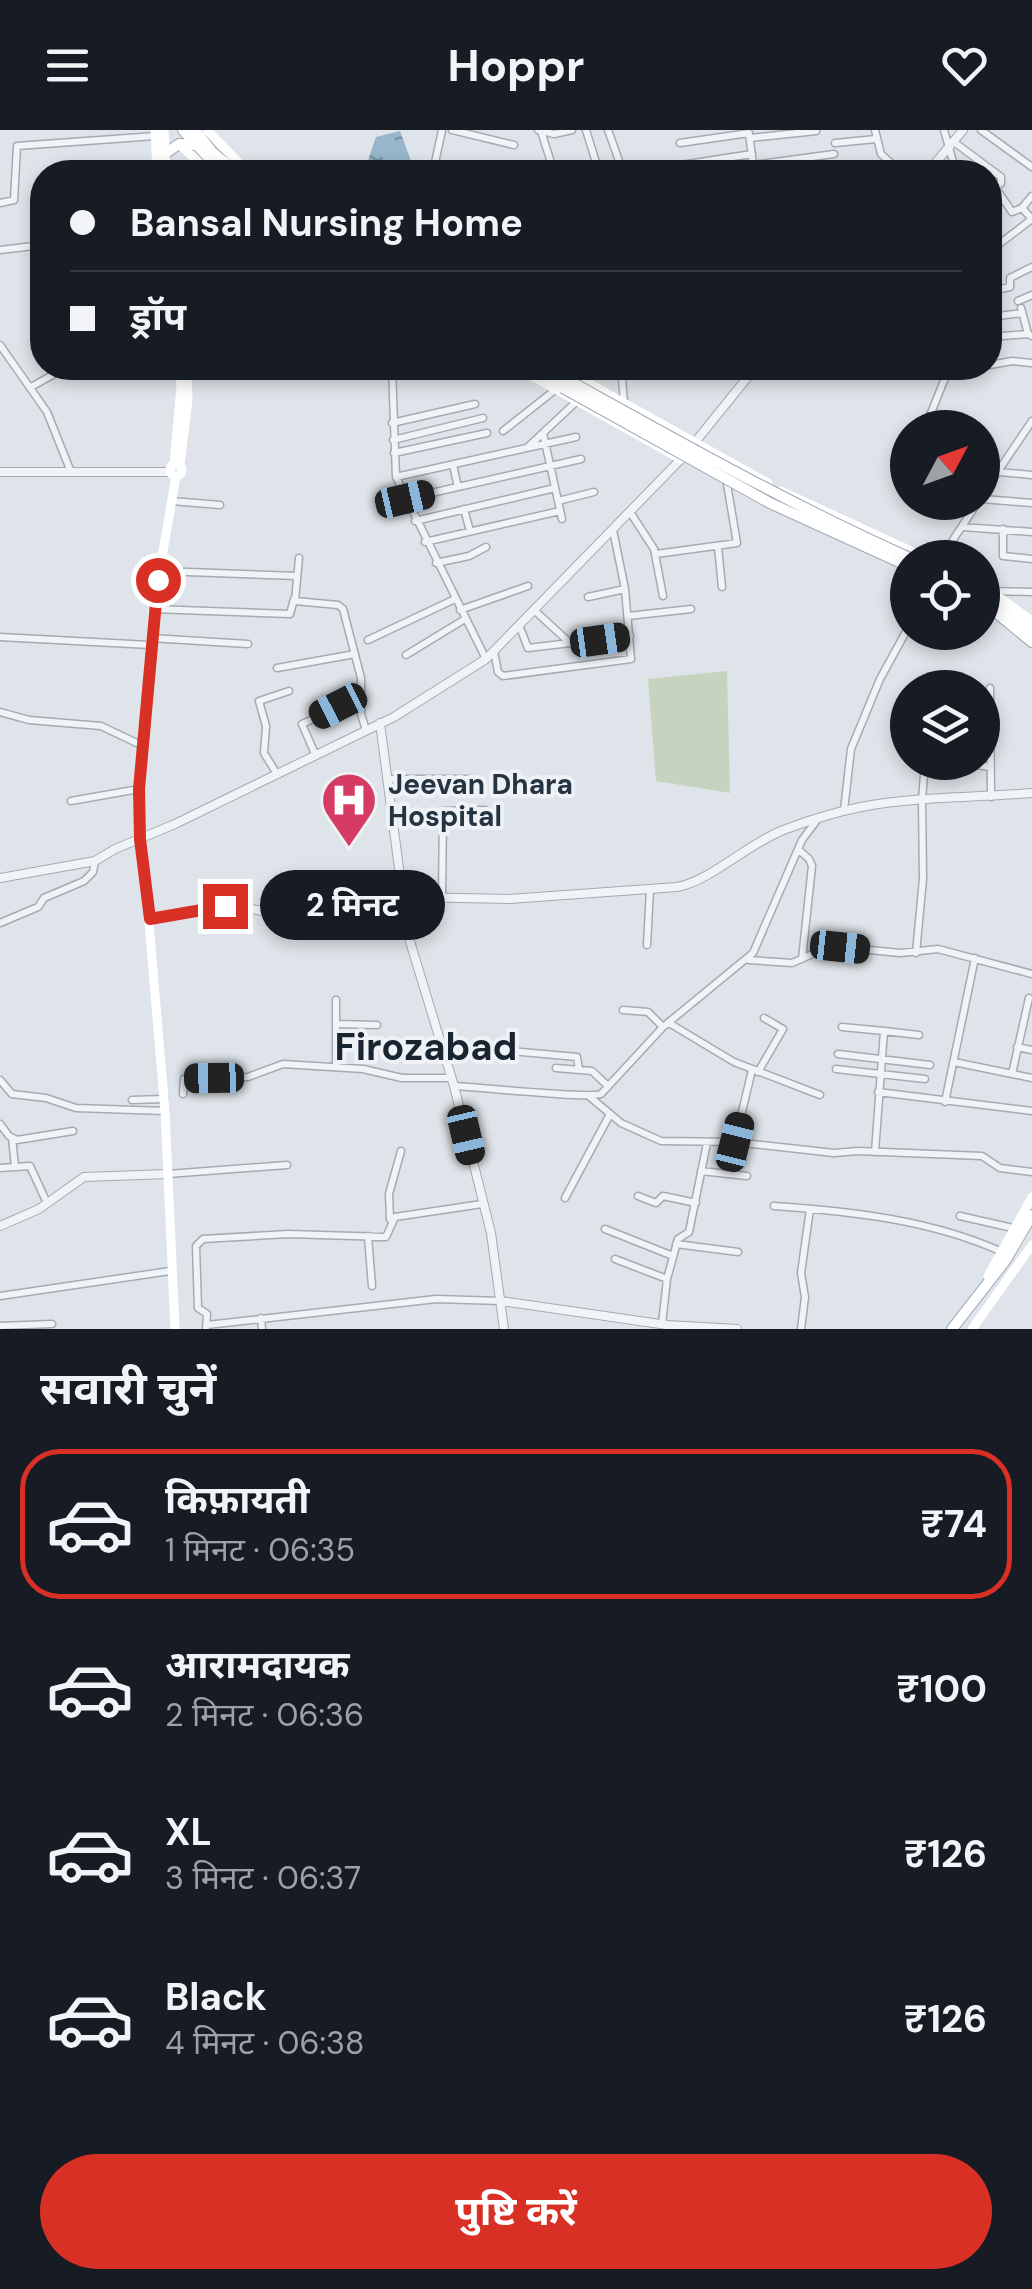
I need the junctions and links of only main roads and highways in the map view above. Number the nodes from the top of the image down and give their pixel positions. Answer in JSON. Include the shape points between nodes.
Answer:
{"nodes":[{"id":1,"x":183,"y":130,"type":"edge"},
{"id":2,"x":195,"y":130,"type":"edge"},
{"id":3,"x":207,"y":130,"type":"edge"},
{"id":4,"x":158,"y":132,"type":"edge"},
{"id":5,"x":179,"y":144,"type":"junction"},
{"id":6,"x":194,"y":145,"type":"junction"},
{"id":7,"x":164,"y":155,"type":"junction"},
{"id":8,"x":157,"y":160,"type":"edge"},
{"id":9,"x":165,"y":160,"type":"edge"},
{"id":10,"x":197,"y":160,"type":"edge"},
{"id":11,"x":210,"y":160,"type":"edge"},
{"id":12,"x":222,"y":160,"type":"edge"},
{"id":13,"x":236,"y":160,"type":"edge"},
{"id":14,"x":180,"y":380,"type":"edge"},
{"id":15,"x":187,"y":380,"type":"edge"},
{"id":16,"x":547,"y":380,"type":"edge"},
{"id":17,"x":551,"y":380,"type":"edge"},
{"id":18,"x":557,"y":380,"type":"edge"},
{"id":19,"x":582,"y":380,"type":"edge"},
{"id":20,"x":562,"y":386,"type":"junction"},
{"id":21,"x":175,"y":469,"type":"junction"},
{"id":22,"x":890,"y":541,"type":"edge"},
{"id":23,"x":890,"y":549,"type":"edge"},
{"id":24,"x":890,"y":560,"type":"edge"},
{"id":25,"x":890,"y":560,"type":"edge"},
{"id":26,"x":1000,"y":599,"type":"edge"},
{"id":27,"x":1000,"y":602,"type":"edge"},
{"id":28,"x":1000,"y":618,"type":"edge"},
{"id":29,"x":1000,"y":619,"type":"edge"},
{"id":30,"x":1032,"y":621,"type":"edge"},
{"id":31,"x":1032,"y":631,"type":"edge"},
{"id":32,"x":1032,"y":642,"type":"edge"},
{"id":33,"x":1032,"y":650,"type":"edge"},
{"id":34,"x":1032,"y":1197,"type":"edge"},
{"id":35,"x":1032,"y":1215,"type":"edge"},
{"id":36,"x":1032,"y":1228,"type":"edge"},
{"id":37,"x":1032,"y":1245,"type":"edge"},
{"id":38,"x":175,"y":1329,"type":"edge"},
{"id":39,"x":949,"y":1329,"type":"edge"},
{"id":40,"x":961,"y":1329,"type":"edge"},
{"id":41,"x":973,"y":1329,"type":"edge"}],
"edges":[{"from":1,"to":6,"type":"main road"},
{"from":2,"to":12,"type":"main road"},
{"from":3,"to":13,"type":"main road"},
{"from":4,"to":7,"type":"main road"},
{"from":4,"to":8,"type":"main road"},
{"from":5,"to":6,"type":"main road"},
{"from":5,"to":7,"type":"main road"},
{"from":5,"to":10,"type":"main road"},
{"from":6,"to":11,"type":"main road"},
{"from":7,"to":9,"type":"main road"},
{"from":14,"to":21,"type":"main road"},
{"from":15,"to":21,"type":"main road"},
{"from":16,"to":20,"type":"main road"},
{"from":17,"to":20,"type":"main road"},
{"from":18,"to":20,"type":"main road"},
{"from":19,"to":22,"type":"main road","via":[[776,488]]},
{"from":20,"to":23,"type":"main road","bridge":true},
{"from":20,"to":24,"type":"main road","via":[[576,402],[728,484]]},
{"from":20,"to":25,"type":"main road","bridge":true,"via":[[770,503]]},
{"from":21,"to":38,"type":"main road","via":[[153,609],[139,789]]},
{"from":26,"to":30,"type":"main road"},
{"from":27,"to":31,"type":"main road"},
{"from":28,"to":32,"type":"main road"},
{"from":29,"to":33,"type":"main road"},
{"from":34,"to":39,"type":"main road","via":[[1004,1252]]},
{"from":35,"to":39,"type":"main road","via":[[1005,1261]]},
{"from":36,"to":40,"type":"main road"},
{"from":37,"to":41,"type":"main road"}]}
